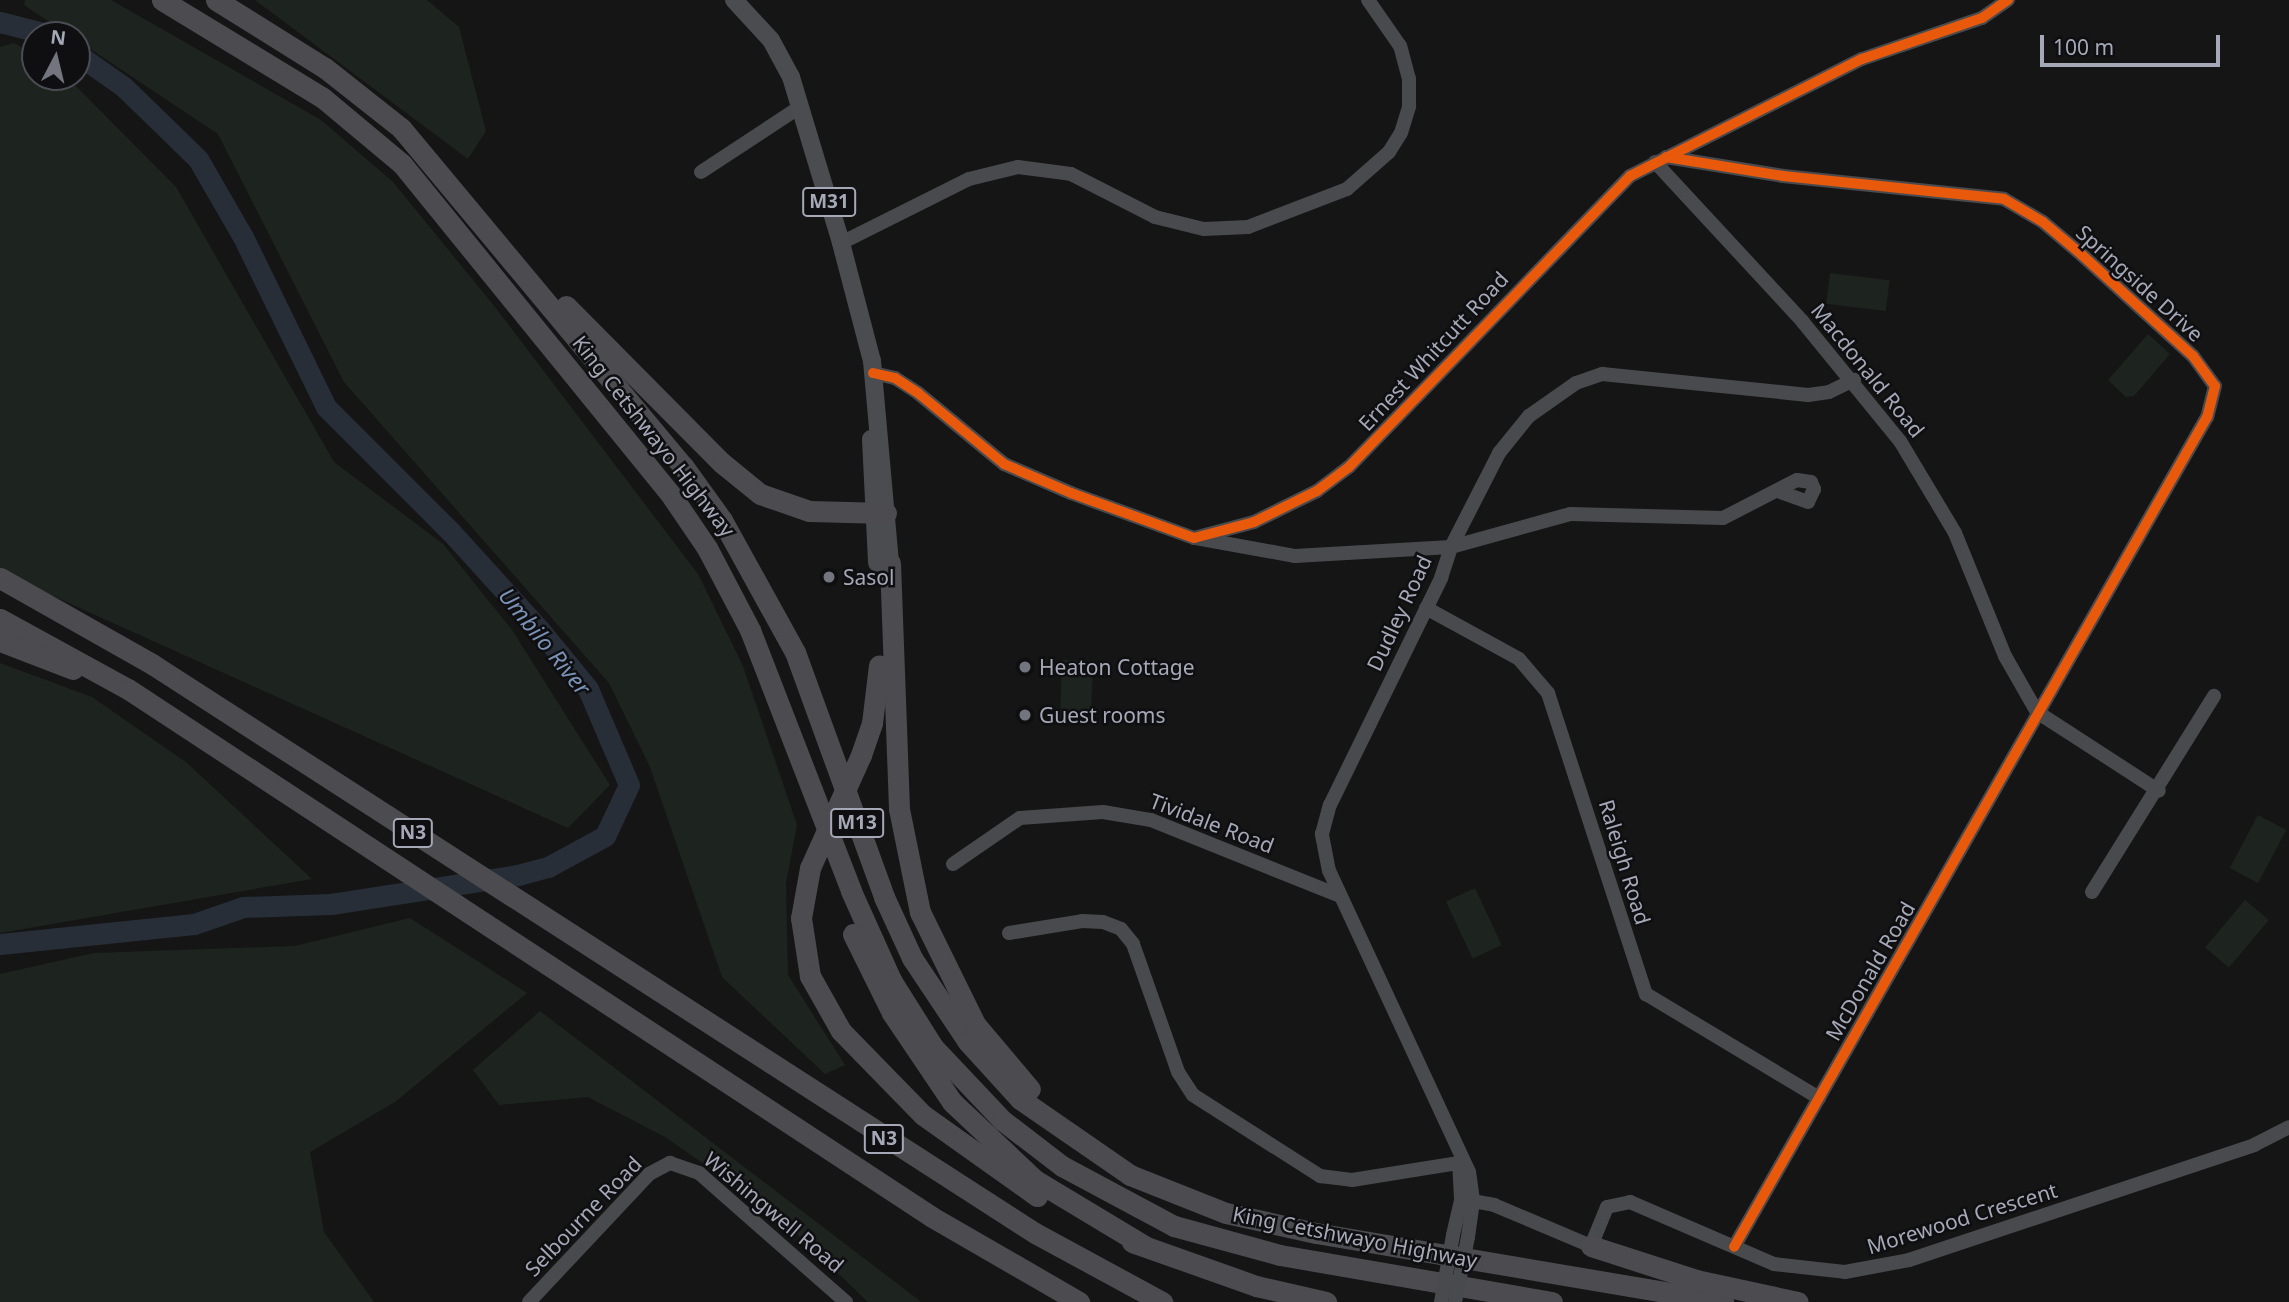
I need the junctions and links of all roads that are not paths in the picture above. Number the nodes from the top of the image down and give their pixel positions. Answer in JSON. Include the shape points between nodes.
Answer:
{"nodes":[{"id":1,"x":162,"y":0,"type":"edge"},
{"id":2,"x":216,"y":0,"type":"edge"},
{"id":3,"x":734,"y":0,"type":"edge"},
{"id":4,"x":1368,"y":0,"type":"edge"},
{"id":5,"x":2008,"y":0,"type":"edge"},
{"id":6,"x":800,"y":107,"type":"junction"},
{"id":7,"x":1660,"y":160,"type":"junction"},
{"id":8,"x":701,"y":172,"type":"dead end"},
{"id":9,"x":841,"y":243,"type":"junction"},
{"id":10,"x":514,"y":261,"type":"junction"},
{"id":11,"x":873,"y":373,"type":"junction"},
{"id":12,"x":1854,"y":380,"type":"junction"},
{"id":13,"x":1781,"y":492,"type":"dead end"},
{"id":14,"x":880,"y":513,"type":"junction"},
{"id":15,"x":1194,"y":538,"type":"junction"},
{"id":16,"x":1451,"y":547,"type":"junction"},
{"id":17,"x":883,"y":563,"type":"junction"},
{"id":18,"x":0,"y":578,"type":"edge"},
{"id":19,"x":1426,"y":608,"type":"junction"},
{"id":20,"x":0,"y":619,"type":"edge"},
{"id":21,"x":0,"y":641,"type":"edge"},
{"id":22,"x":770,"y":676,"type":"junction"},
{"id":23,"x":128,"y":689,"type":"junction"},
{"id":24,"x":2214,"y":696,"type":"dead end"},
{"id":25,"x":2037,"y":712,"type":"junction"},
{"id":26,"x":2159,"y":791,"type":"junction"},
{"id":27,"x":953,"y":864,"type":"dead end"},
{"id":28,"x":2092,"y":892,"type":"dead end"},
{"id":29,"x":1340,"y":896,"type":"junction"},
{"id":30,"x":1009,"y":933,"type":"dead end"},
{"id":31,"x":1819,"y":1098,"type":"junction"},
{"id":32,"x":2289,"y":1128,"type":"edge"},
{"id":33,"x":1460,"y":1158,"type":"junction"},
{"id":34,"x":670,"y":1163,"type":"joint"},
{"id":35,"x":1467,"y":1199,"type":"junction"},
{"id":36,"x":1226,"y":1213,"type":"junction"},
{"id":37,"x":1461,"y":1236,"type":"junction"},
{"id":38,"x":1145,"y":1246,"type":"junction"},
{"id":39,"x":1591,"y":1246,"type":"junction"},
{"id":40,"x":1734,"y":1247,"type":"junction"},
{"id":41,"x":530,"y":1302,"type":"edge"},
{"id":42,"x":846,"y":1302,"type":"edge"},
{"id":43,"x":1079,"y":1302,"type":"edge"},
{"id":44,"x":1162,"y":1302,"type":"edge"},
{"id":45,"x":1326,"y":1302,"type":"edge"},
{"id":46,"x":1441,"y":1302,"type":"edge"},
{"id":47,"x":1455,"y":1302,"type":"edge"},
{"id":48,"x":1552,"y":1302,"type":"edge"},
{"id":49,"x":1723,"y":1302,"type":"edge"},
{"id":50,"x":1798,"y":1302,"type":"edge"}],
"edges":[{"from":1,"to":22,"type":"highway","name":"King Cetshwayo Highway","number":"M13","via":[[323,98],[402,164],[673,498],[732,592]]},
{"from":2,"to":10,"type":"highway","name":"King Cetshwayo Highway","number":"M13","via":[[370,101],[439,170]]},
{"from":3,"to":6,"type":"main road","number":"M31","via":[[771,40]]},
{"from":4,"to":9,"type":"street","via":[[1400,46],[1409,79],[1409,106],[1389,152],[1347,189],[1248,227],[1204,229],[1155,217],[1071,174],[1018,167],[969,179]]},
{"from":5,"to":7,"type":"street","name":"Ernest Whitcutt Road","via":[[1982,18],[1862,59]]},
{"from":6,"to":8,"type":"street"},
{"from":6,"to":9,"type":"main road","number":"M31"},
{"from":7,"to":12,"type":"street","name":"Macdonald Road"},
{"from":7,"to":15,"type":"street","name":"Ernest Whitcutt Road","via":[[1617,186],[1333,481],[1271,515]]},
{"from":7,"to":25,"type":"street","name":"Springside Drive","via":[[2004,199],[2061,237],[2210,374],[2216,386],[2207,417]]},
{"from":9,"to":11,"type":"main road","number":"M31"},
{"from":10,"to":14,"type":"highway","via":[[560,299],[739,480],[785,505],[825,513]]},
{"from":10,"to":36,"type":"highway","name":"King Cetshwayo Highway","number":"M13","via":[[683,466],[744,553],[795,652],[888,906],[912,958],[948,1016],[989,1068],[1065,1134],[1140,1180]]},
{"from":11,"to":14,"type":"main road","number":"M31","via":[[876,422],[871,445]]},
{"from":11,"to":15,"type":"street","via":[[904,383],[992,456],[1020,473]]},
{"from":12,"to":16,"type":"street","name":"Dudley Road","via":[[1829,392],[1808,395],[1626,374],[1588,377],[1529,416],[1510,436]]},
{"from":12,"to":25,"type":"street","name":"Macdonald Road","via":[[1900,440],[1942,510],[2005,656]]},
{"from":13,"to":16,"type":"street","via":[[1723,517],[1570,514]]},
{"from":14,"to":17,"type":"main road","number":"M31"},
{"from":15,"to":16,"type":"street","via":[[1295,556]]},
{"from":16,"to":19,"type":"street","name":"Dudley Road"},
{"from":17,"to":36,"type":"highway","via":[[901,821],[920,912],[957,993],[998,1053],[1056,1114],[1111,1155]]},
{"from":17,"to":38,"type":"highway","bridge":true,"via":[[876,698],[861,755],[810,868],[801,918],[804,952],[822,1002],[878,1074],[923,1115],[1027,1190],[1108,1234]]},
{"from":18,"to":44,"type":"highway","number":"N3","via":[[82,620],[1035,1233]]},
{"from":19,"to":29,"type":"street","name":"Dudley Road","via":[[1324,821],[1324,856]]},
{"from":19,"to":31,"type":"street","name":"Raleigh Road","via":[[1519,659],[1548,693],[1646,994]]},
{"from":20,"to":23,"type":"highway","number":"N3"},
{"from":21,"to":23,"type":"highway"},
{"from":22,"to":38,"type":"highway","via":[[780,720],[850,929],[920,1060],[952,1102],[1011,1161],[1064,1199]]},
{"from":22,"to":48,"type":"highway","name":"King Cetshwayo Highway","number":"M13","via":[[851,891],[891,981],[933,1047],[1027,1142],[1107,1194],[1206,1236],[1280,1255]]},
{"from":23,"to":43,"type":"highway","number":"N3","via":[[942,1223]]},
{"from":24,"to":26,"type":"street"},
{"from":25,"to":26,"type":"street"},
{"from":25,"to":31,"type":"street","name":"McDonald Road"},
{"from":26,"to":28,"type":"street"},
{"from":27,"to":29,"type":"street","name":"Tividale Road","via":[[1020,818],[1104,812],[1151,820]]},
{"from":29,"to":33,"type":"street","name":"Dudley Road"},
{"from":30,"to":33,"type":"street","via":[[1082,921],[1121,929],[1133,944],[1184,1084],[1201,1102],[1312,1172],[1331,1180],[1352,1180]]},
{"from":31,"to":40,"type":"street","name":"McDonald Road"},
{"from":32,"to":40,"type":"street","name":"Morewood Crescent","via":[[2254,1145],[1885,1266],[1845,1272],[1805,1270],[1774,1264]]},
{"from":33,"to":35,"type":"street","name":"Dudley Road"},
{"from":34,"to":41,"type":"street","name":"Selbourne Road","via":[[649,1174]]},
{"from":34,"to":42,"type":"street","name":"Wishingwell Road","via":[[699,1173]]},
{"from":35,"to":37,"type":"street","name":"Dudley Road"},
{"from":35,"to":39,"type":"street"},
{"from":36,"to":49,"type":"highway","name":"King Cetshwayo Highway","number":"M13","via":[[1316,1233]]},
{"from":37,"to":46,"type":"street","name":"Dudley Road","bridge":true},
{"from":37,"to":47,"type":"street","name":"Dudley Road","bridge":true},
{"from":38,"to":45,"type":"highway","via":[[1243,1282]]},
{"from":39,"to":40,"type":"street","name":"Morewood Crescent","via":[[1603,1211],[1623,1201]]},
{"from":39,"to":50,"type":"highway","via":[[1696,1280]]}]}
